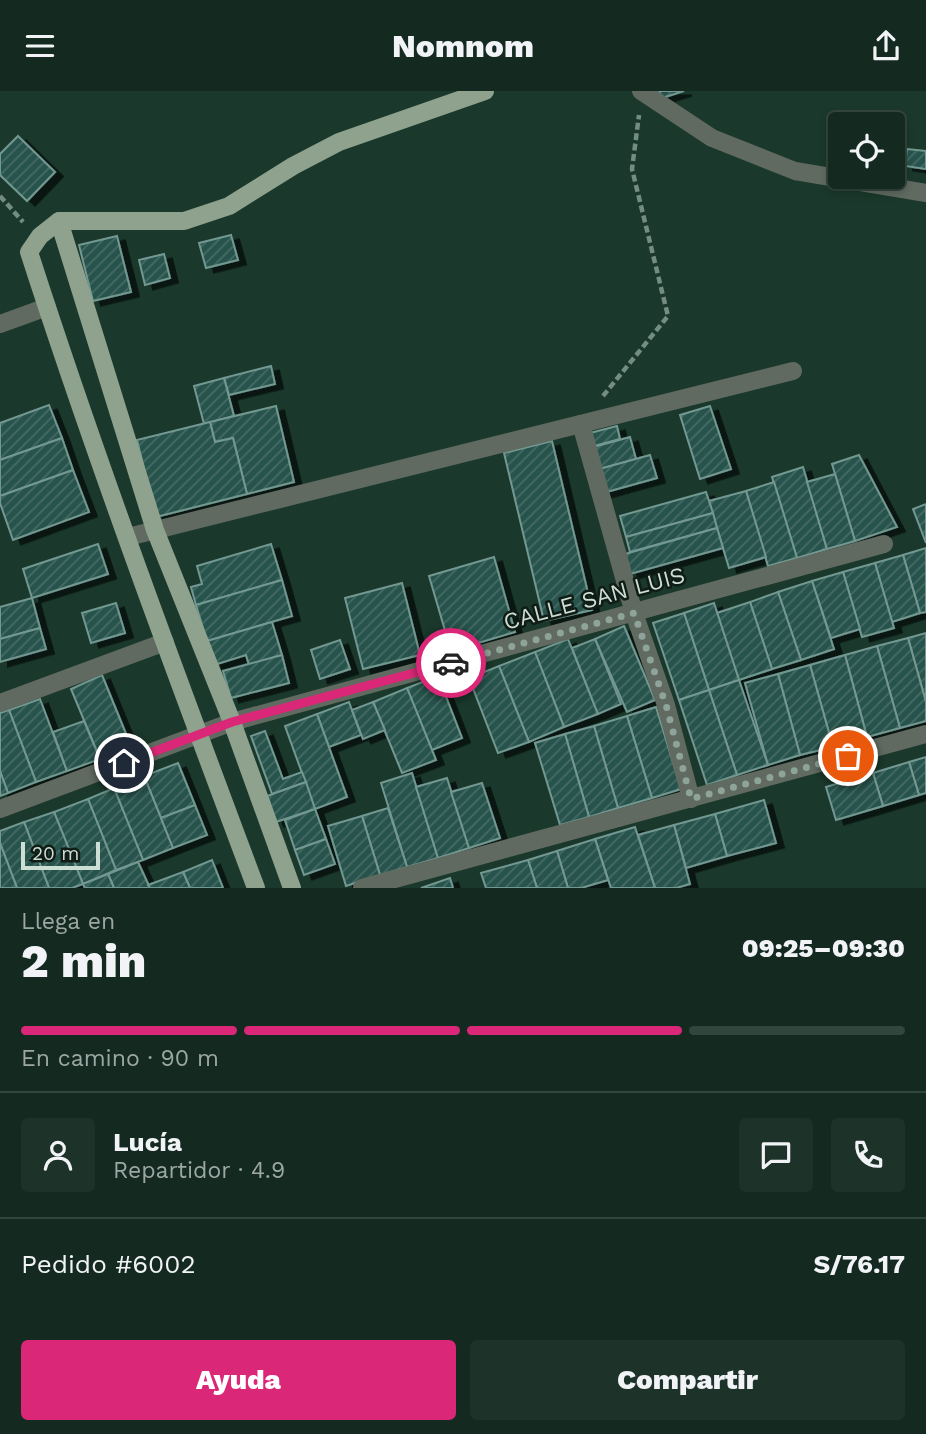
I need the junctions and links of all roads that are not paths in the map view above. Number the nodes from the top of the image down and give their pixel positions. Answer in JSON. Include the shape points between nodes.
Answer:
{"nodes":[{"id":1,"x":485,"y":91,"type":"edge"},
{"id":2,"x":642,"y":92,"type":"edge"},
{"id":3,"x":926,"y":193,"type":"edge"},
{"id":4,"x":60,"y":221,"type":"junction"},
{"id":5,"x":47,"y":307,"type":"junction"},
{"id":6,"x":0,"y":324,"type":"edge"},
{"id":7,"x":793,"y":371,"type":"dead end"},
{"id":8,"x":581,"y":424,"type":"junction"},
{"id":9,"x":155,"y":530,"type":"junction"},
{"id":10,"x":128,"y":537,"type":"junction"},
{"id":11,"x":884,"y":544,"type":"dead end"},
{"id":12,"x":634,"y":613,"type":"junction"},
{"id":13,"x":166,"y":642,"type":"junction"},
{"id":14,"x":0,"y":703,"type":"edge"},
{"id":15,"x":232,"y":722,"type":"junction"},
{"id":16,"x":926,"y":734,"type":"edge"},
{"id":17,"x":199,"y":736,"type":"junction"},
{"id":18,"x":691,"y":799,"type":"junction"},
{"id":19,"x":0,"y":809,"type":"edge"},
{"id":20,"x":256,"y":888,"type":"edge"},
{"id":21,"x":292,"y":888,"type":"edge"},
{"id":22,"x":362,"y":888,"type":"edge"}],
"edges":[{"from":1,"to":4,"type":"main road","via":[[339,142],[229,206],[184,221]]},
{"from":2,"to":3,"type":"street","via":[[712,138],[795,171]]},
{"from":4,"to":5,"type":"main road","via":[[40,236],[29,252]]},
{"from":4,"to":9,"type":"main road"},
{"from":5,"to":6,"type":"street"},
{"from":5,"to":10,"type":"main road"},
{"from":7,"to":8,"type":"street"},
{"from":8,"to":9,"type":"street"},
{"from":8,"to":12,"type":"street"},
{"from":9,"to":10,"type":"street"},
{"from":9,"to":15,"type":"main road"},
{"from":10,"to":13,"type":"main road"},
{"from":11,"to":12,"type":"street","name":"CALLE SAN LUIS"},
{"from":12,"to":15,"type":"street","name":"CALLE SAN LUIS"},
{"from":12,"to":18,"type":"street","via":[[666,705]]},
{"from":13,"to":14,"type":"street"},
{"from":13,"to":17,"type":"main road"},
{"from":15,"to":17,"type":"street","name":"CALLE SAN LUIS"},
{"from":15,"to":21,"type":"main road"},
{"from":16,"to":18,"type":"street"},
{"from":17,"to":19,"type":"street","name":"CALLE SAN LUIS"},
{"from":17,"to":20,"type":"main road"},
{"from":18,"to":22,"type":"street"}]}
